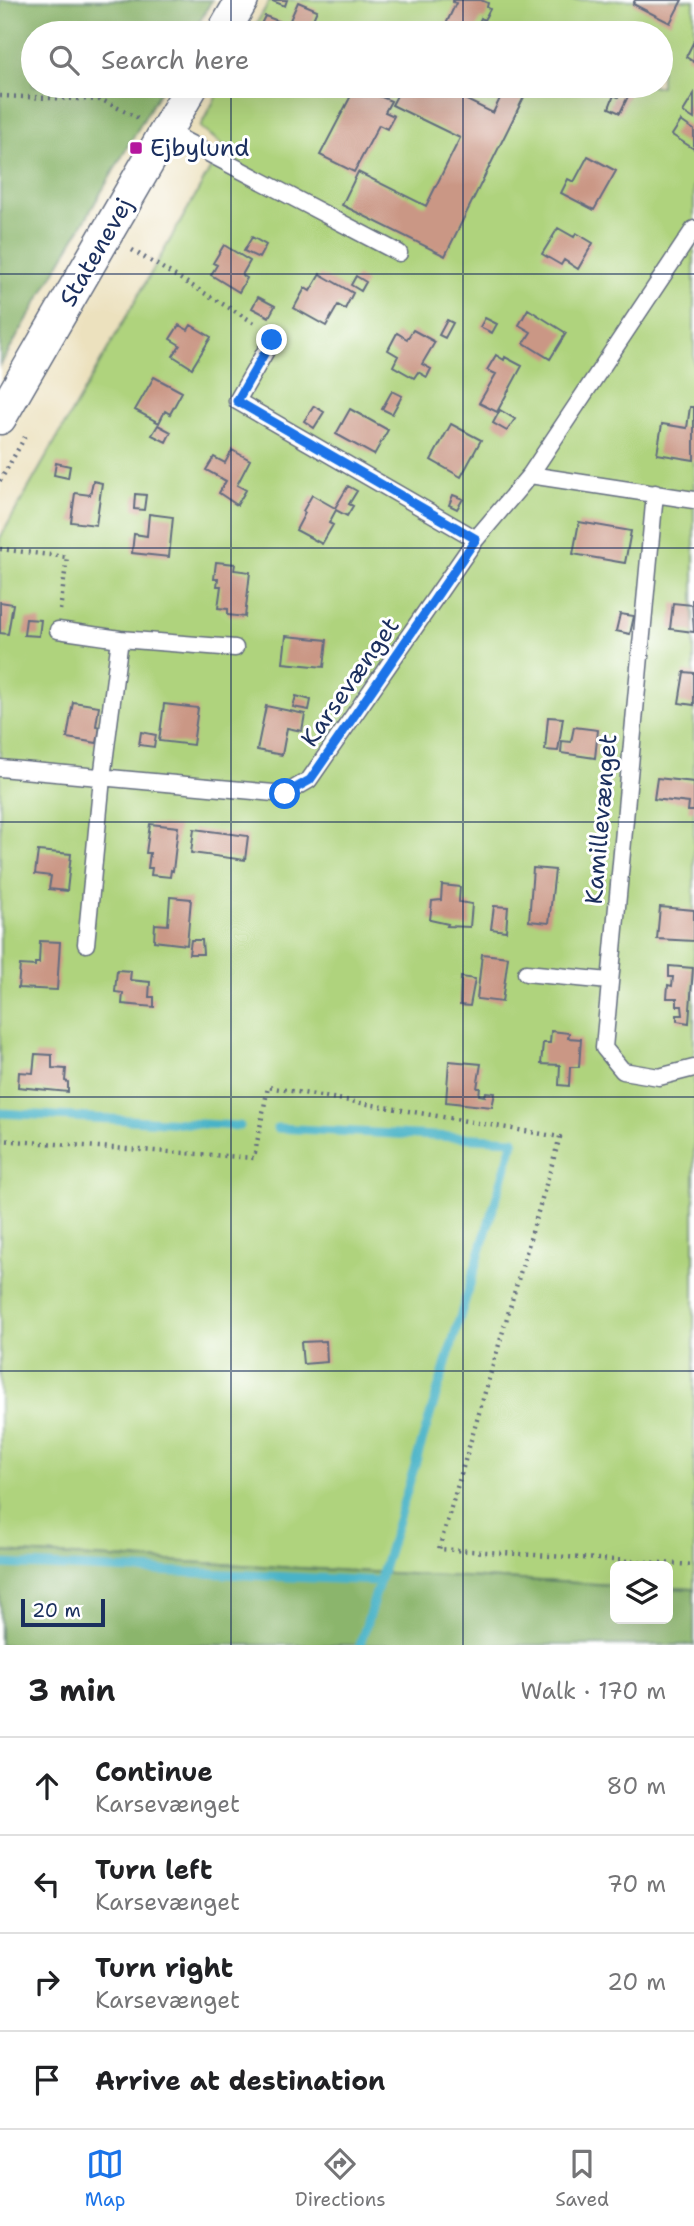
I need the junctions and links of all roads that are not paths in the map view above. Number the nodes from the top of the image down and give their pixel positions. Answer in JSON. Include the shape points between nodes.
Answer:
{"nodes":[{"id":1,"x":242,"y":0,"type":"edge"},
{"id":2,"x":230,"y":21,"type":"edge"},
{"id":3,"x":185,"y":98,"type":"edge"},
{"id":4,"x":166,"y":131,"type":"junction"},
{"id":5,"x":694,"y":229,"type":"edge"},
{"id":6,"x":399,"y":253,"type":"dead end"},
{"id":7,"x":272,"y":340,"type":"road end"},
{"id":8,"x":0,"y":418,"type":"edge"},
{"id":9,"x":530,"y":475,"type":"junction"},
{"id":10,"x":655,"y":493,"type":"junction"},
{"id":11,"x":694,"y":499,"type":"edge"},
{"id":12,"x":476,"y":539,"type":"junction"},
{"id":13,"x":58,"y":630,"type":"road end"},
{"id":14,"x":120,"y":639,"type":"junction"},
{"id":15,"x":235,"y":648,"type":"dead end"},
{"id":16,"x":0,"y":768,"type":"edge"},
{"id":17,"x":102,"y":778,"type":"junction"},
{"id":18,"x":86,"y":944,"type":"dead end"},
{"id":19,"x":526,"y":973,"type":"dead end"},
{"id":20,"x":609,"y":981,"type":"junction"},
{"id":21,"x":694,"y":1068,"type":"edge"}],
"edges":[{"from":1,"to":2,"type":"street"},
{"from":3,"to":4,"type":"street","name":"Statenevej"},
{"from":4,"to":6,"type":"lane"},
{"from":4,"to":8,"type":"street","name":"Statenevej"},
{"from":5,"to":9,"type":"lane","name":"Karsevænget"},
{"from":7,"to":12,"type":"lane","via":[[237,401]]},
{"from":9,"to":10,"type":"lane"},
{"from":9,"to":12,"type":"lane","name":"Karsevænget"},
{"from":10,"to":11,"type":"lane"},
{"from":10,"to":20,"type":"lane","name":"Kamillevænget"},
{"from":12,"to":17,"type":"lane","name":"Karsevænget","via":[[310,780],[285,794]]},
{"from":13,"to":14,"type":"lane"},
{"from":14,"to":15,"type":"lane"},
{"from":14,"to":17,"type":"lane"},
{"from":16,"to":17,"type":"lane","name":"Karsevænget"},
{"from":17,"to":18,"type":"lane"},
{"from":19,"to":20,"type":"lane"},
{"from":20,"to":21,"type":"lane","name":"Kamillevænget","via":[[604,1048],[623,1071],[659,1077]]}]}
